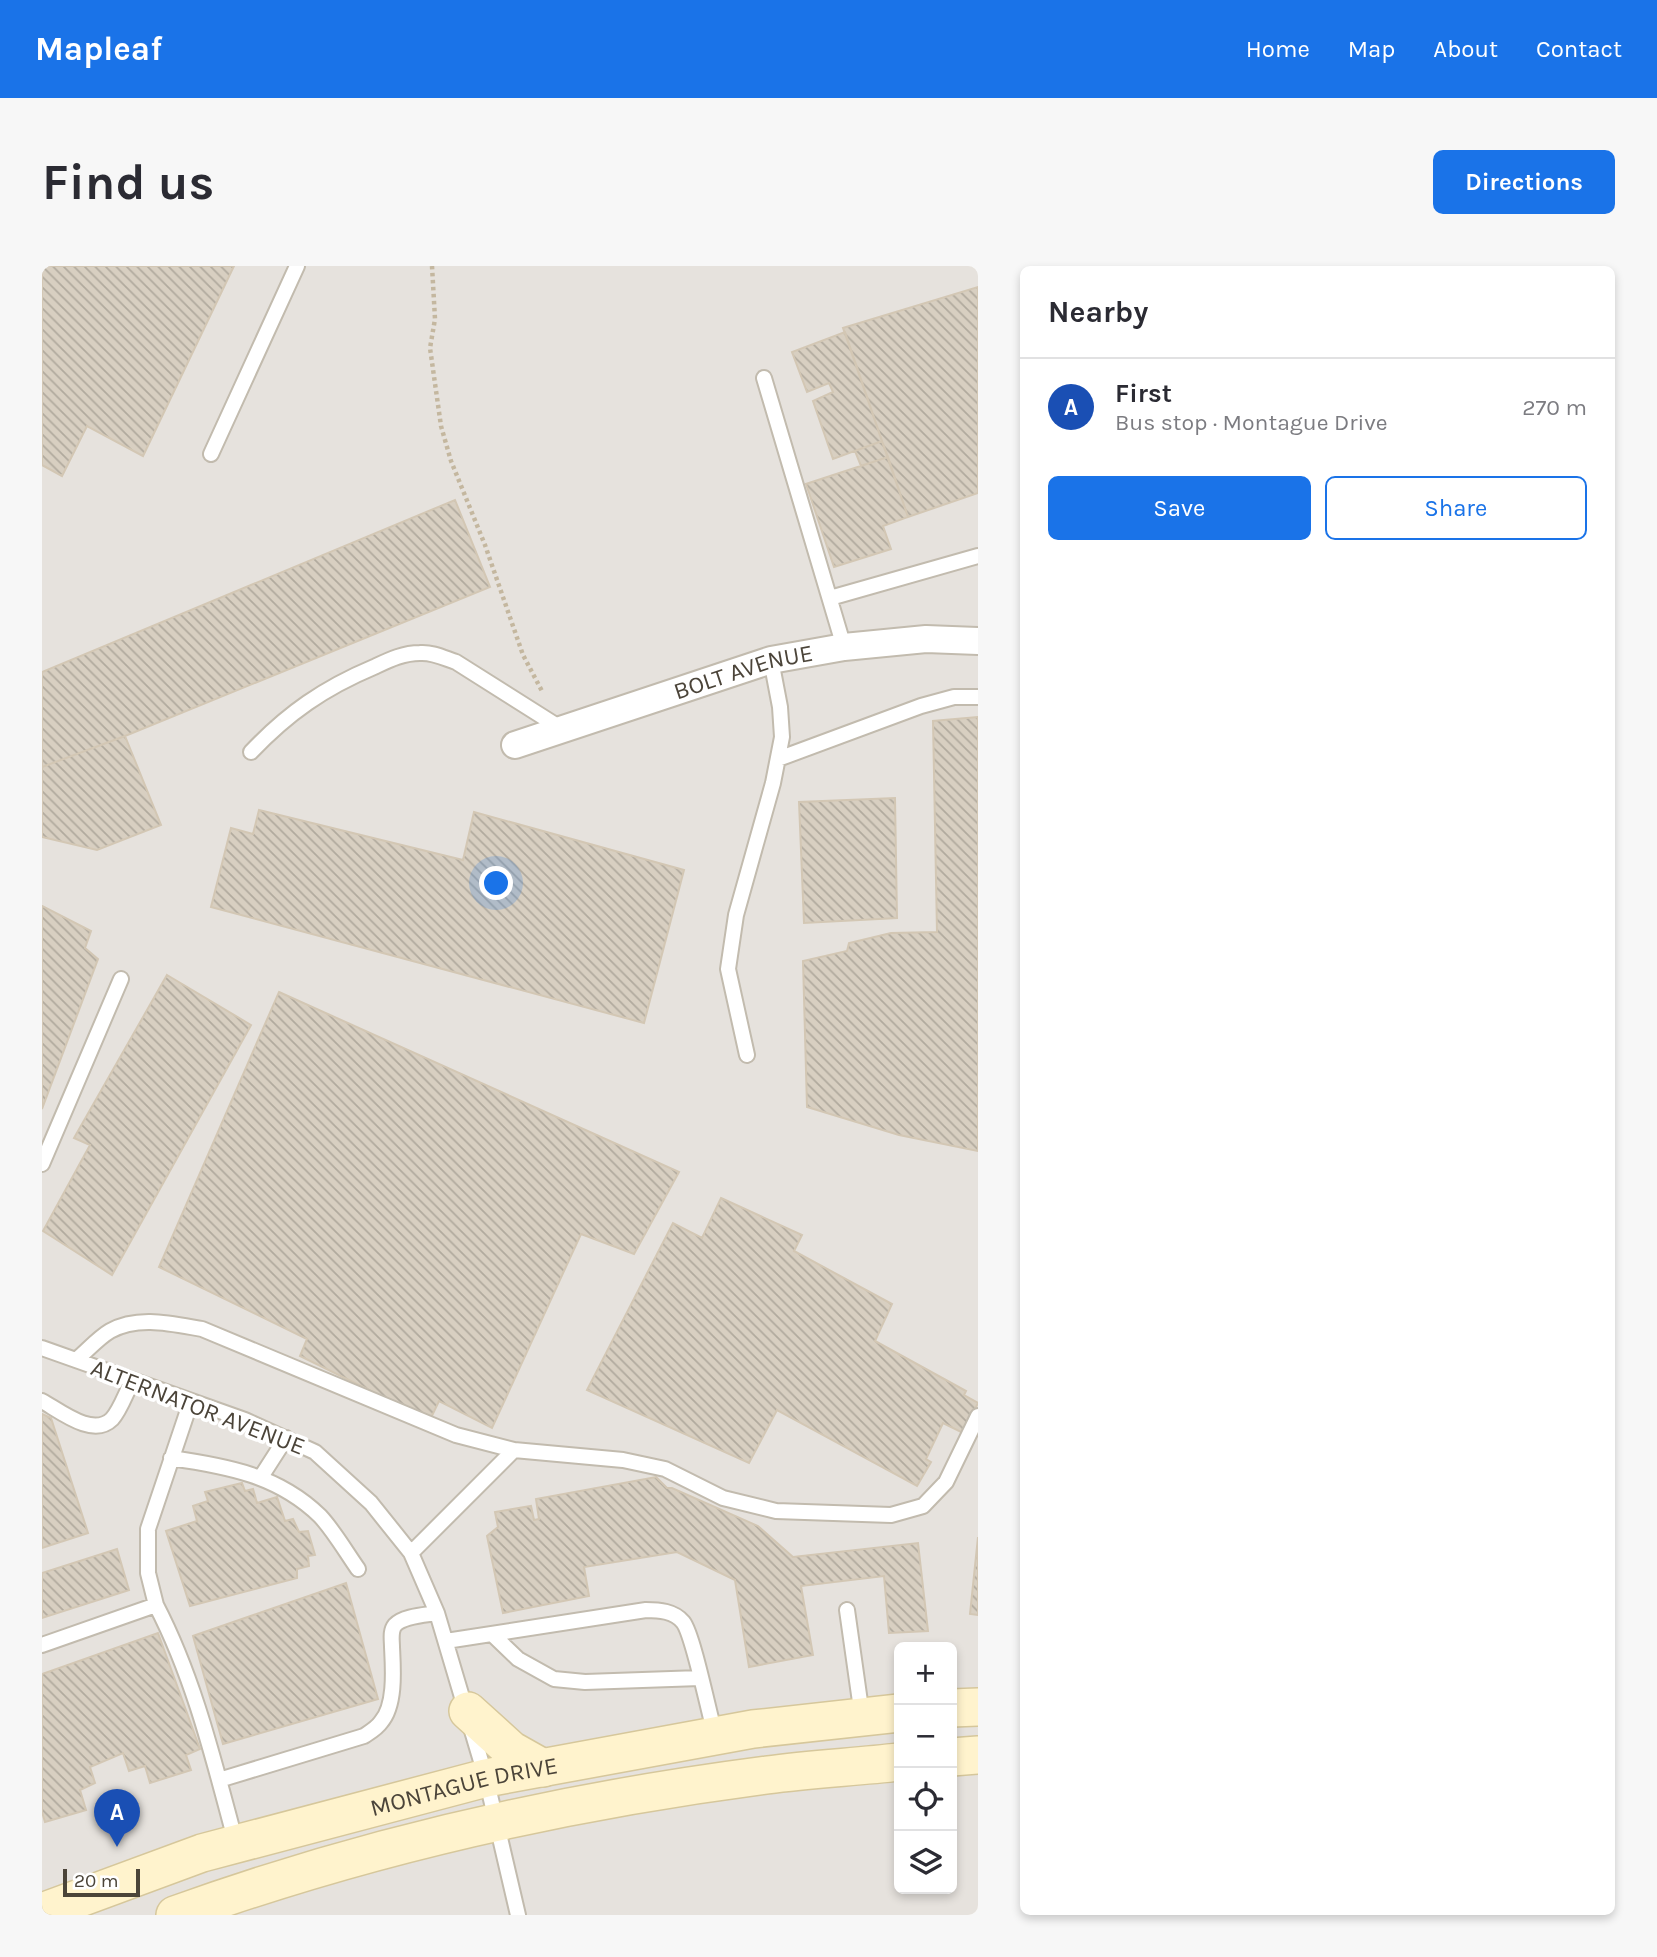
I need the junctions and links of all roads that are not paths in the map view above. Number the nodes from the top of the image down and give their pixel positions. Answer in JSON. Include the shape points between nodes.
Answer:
{"nodes":[{"id":1,"x":298,"y":266,"type":"edge"},
{"id":2,"x":764,"y":378,"type":"dead end"},
{"id":3,"x":211,"y":454,"type":"dead end"},
{"id":4,"x":978,"y":556,"type":"edge"},
{"id":5,"x":830,"y":598,"type":"junction"},
{"id":6,"x":978,"y":641,"type":"edge"},
{"id":7,"x":844,"y":647,"type":"junction"},
{"id":8,"x":771,"y":660,"type":"junction"},
{"id":9,"x":978,"y":698,"type":"edge"},
{"id":10,"x":562,"y":729,"type":"junction"},
{"id":11,"x":515,"y":745,"type":"dead end"},
{"id":12,"x":251,"y":752,"type":"dead end"},
{"id":13,"x":778,"y":759,"type":"junction"},
{"id":14,"x":121,"y":979,"type":"dead end"},
{"id":15,"x":747,"y":1055,"type":"dead end"},
{"id":16,"x":42,"y":1164,"type":"edge"},
{"id":17,"x":42,"y":1348,"type":"edge"},
{"id":18,"x":76,"y":1360,"type":"junction"},
{"id":19,"x":132,"y":1380,"type":"junction"},
{"id":20,"x":42,"y":1401,"type":"edge"},
{"id":21,"x":191,"y":1401,"type":"junction"},
{"id":22,"x":978,"y":1416,"type":"edge"},
{"id":23,"x":286,"y":1438,"type":"junction"},
{"id":24,"x":514,"y":1450,"type":"junction"},
{"id":25,"x":171,"y":1458,"type":"junction"},
{"id":26,"x":261,"y":1477,"type":"junction"},
{"id":27,"x":411,"y":1553,"type":"junction"},
{"id":28,"x":358,"y":1569,"type":"dead end"},
{"id":29,"x":156,"y":1605,"type":"junction"},
{"id":30,"x":847,"y":1610,"type":"dead end"},
{"id":31,"x":437,"y":1613,"type":"junction"},
{"id":32,"x":492,"y":1634,"type":"junction"},
{"id":33,"x":446,"y":1641,"type":"junction"},
{"id":34,"x":42,"y":1645,"type":"edge"},
{"id":35,"x":700,"y":1678,"type":"junction"},
{"id":36,"x":978,"y":1707,"type":"edge"},
{"id":37,"x":957,"y":1708,"type":"edge"},
{"id":38,"x":468,"y":1711,"type":"junction"},
{"id":39,"x":894,"y":1714,"type":"edge"},
{"id":40,"x":863,"y":1717,"type":"junction"},
{"id":41,"x":715,"y":1735,"type":"junction"},
{"id":42,"x":978,"y":1755,"type":"edge"},
{"id":43,"x":957,"y":1757,"type":"edge"},
{"id":44,"x":894,"y":1762,"type":"edge"},
{"id":45,"x":543,"y":1768,"type":"junction"},
{"id":46,"x":486,"y":1778,"type":"junction"},
{"id":47,"x":219,"y":1780,"type":"junction"},
{"id":48,"x":498,"y":1821,"type":"junction"},
{"id":49,"x":236,"y":1844,"type":"junction"},
{"id":50,"x":42,"y":1912,"type":"edge"},
{"id":51,"x":186,"y":1913,"type":"edge"},
{"id":52,"x":518,"y":1915,"type":"edge"}],
"edges":[{"from":1,"to":3,"type":"lane"},
{"from":2,"to":5,"type":"lane"},
{"from":4,"to":5,"type":"lane"},
{"from":5,"to":7,"type":"lane"},
{"from":6,"to":7,"type":"street","name":"BOLT AVENUE","via":[[926,639]]},
{"from":7,"to":8,"type":"street","name":"BOLT AVENUE"},
{"from":8,"to":10,"type":"street","name":"BOLT AVENUE"},
{"from":8,"to":13,"type":"lane","via":[[780,707]]},
{"from":9,"to":13,"type":"lane","via":[[954,697],[921,706]]},
{"from":10,"to":11,"type":"street","name":"BOLT AVENUE"},
{"from":10,"to":12,"type":"lane","via":[[456,662],[421,653],[401,655],[314,697],[276,725]]},
{"from":13,"to":15,"type":"lane","via":[[736,915],[728,969]]},
{"from":14,"to":16,"type":"lane"},
{"from":17,"to":18,"type":"lane","name":"ALTERNATOR AVENUE"},
{"from":18,"to":19,"type":"lane","name":"ALTERNATOR AVENUE"},
{"from":18,"to":24,"type":"lane","via":[[110,1331],[130,1324],[159,1322],[202,1329],[415,1420]]},
{"from":19,"to":20,"type":"lane","via":[[113,1418],[98,1427]]},
{"from":19,"to":21,"type":"lane","name":"ALTERNATOR AVENUE"},
{"from":21,"to":23,"type":"lane","name":"ALTERNATOR AVENUE"},
{"from":21,"to":25,"type":"lane"},
{"from":22,"to":24,"type":"lane","via":[[946,1482],[923,1506],[891,1516],[776,1511],[723,1498],[665,1469],[623,1460]]},
{"from":23,"to":26,"type":"lane"},
{"from":23,"to":27,"type":"lane","name":"ALTERNATOR AVENUE","via":[[316,1452],[371,1503]]},
{"from":24,"to":27,"type":"lane"},
{"from":25,"to":26,"type":"lane"},
{"from":25,"to":29,"type":"lane","via":[[148,1529],[148,1573]]},
{"from":26,"to":28,"type":"lane","via":[[293,1494],[321,1518]]},
{"from":27,"to":31,"type":"lane","name":"ALTERNATOR AVENUE"},
{"from":29,"to":34,"type":"lane"},
{"from":29,"to":47,"type":"lane","via":[[190,1681]]},
{"from":30,"to":40,"type":"lane"},
{"from":31,"to":33,"type":"lane","name":"ALTERNATOR AVENUE"},
{"from":31,"to":47,"type":"lane","via":[[396,1624],[391,1633],[393,1678],[388,1712],[372,1730]]},
{"from":32,"to":33,"type":"lane"},
{"from":32,"to":35,"type":"lane","via":[[519,1659],[554,1679]]},
{"from":32,"to":35,"type":"lane","via":[[664,1611],[682,1622]]},
{"from":33,"to":38,"type":"lane","name":"ALTERNATOR AVENUE"},
{"from":35,"to":41,"type":"lane"},
{"from":36,"to":37,"type":"main road"},
{"from":38,"to":45,"type":"main road","via":[[510,1750]]},
{"from":38,"to":46,"type":"lane","name":"ALTERNATOR AVENUE"},
{"from":39,"to":40,"type":"main road","name":"MONTAGUE DRIVE"},
{"from":40,"to":41,"type":"main road","name":"MONTAGUE DRIVE"},
{"from":41,"to":45,"type":"main road","name":"MONTAGUE DRIVE"},
{"from":42,"to":43,"type":"main road"},
{"from":44,"to":48,"type":"main road","name":"MONTAGUE DRIVE","via":[[769,1775]]},
{"from":45,"to":46,"type":"main road","name":"MONTAGUE DRIVE"},
{"from":46,"to":48,"type":"lane","name":"ALTERNATOR AVENUE"},
{"from":46,"to":49,"type":"main road","name":"MONTAGUE DRIVE"},
{"from":47,"to":49,"type":"lane"},
{"from":48,"to":51,"type":"main road","name":"MONTAGUE DRIVE","via":[[308,1871],[246,1898]]},
{"from":48,"to":52,"type":"lane","name":"ALTERNATOR AVENUE"},
{"from":49,"to":50,"type":"main road","name":"MONTAGUE DRIVE"}]}
